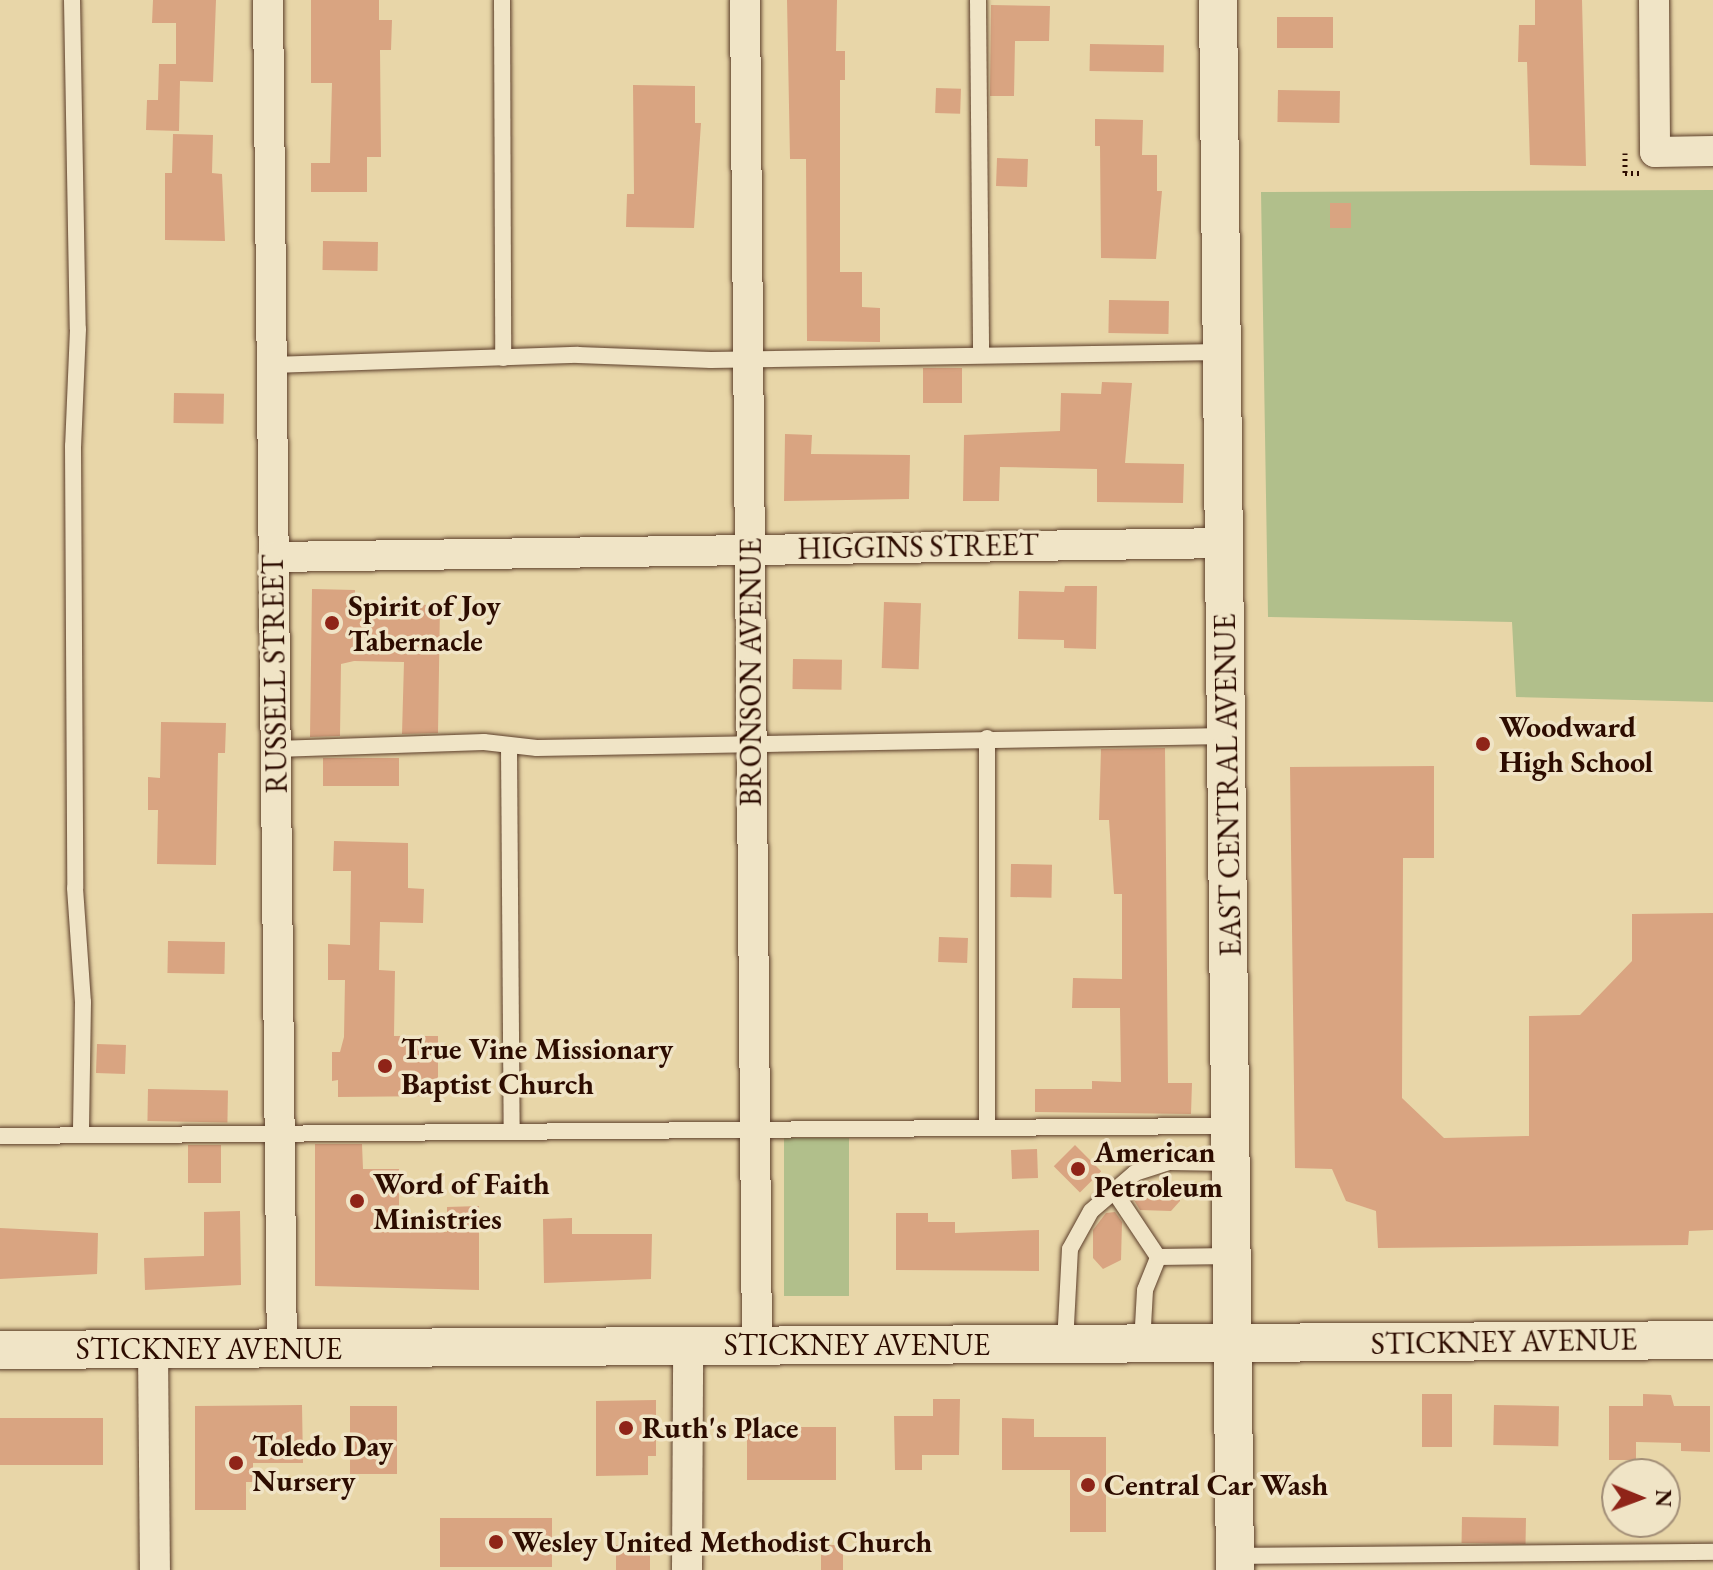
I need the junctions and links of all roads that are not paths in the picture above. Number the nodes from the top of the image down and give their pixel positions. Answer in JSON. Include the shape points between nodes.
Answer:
{"nodes":[{"id":1,"x":72,"y":0,"type":"edge"},
{"id":2,"x":268,"y":0,"type":"edge"},
{"id":3,"x":502,"y":0,"type":"edge"},
{"id":4,"x":745,"y":0,"type":"edge"},
{"id":5,"x":978,"y":0,"type":"edge"},
{"id":6,"x":1218,"y":0,"type":"edge"},
{"id":7,"x":1654,"y":0,"type":"edge"},
{"id":8,"x":1713,"y":151,"type":"edge"},
{"id":9,"x":1223,"y":352,"type":"junction"},
{"id":10,"x":981,"y":353,"type":"junction"},
{"id":11,"x":748,"y":356,"type":"junction"},
{"id":12,"x":503,"y":358,"type":"junction"},
{"id":13,"x":272,"y":365,"type":"junction"},
{"id":14,"x":1225,"y":543,"type":"junction"},
{"id":15,"x":750,"y":550,"type":"junction"},
{"id":16,"x":274,"y":557,"type":"junction"},
{"id":17,"x":1227,"y":736,"type":"junction"},
{"id":18,"x":987,"y":738,"type":"junction"},
{"id":19,"x":752,"y":743,"type":"junction"},
{"id":20,"x":509,"y":748,"type":"junction"},
{"id":21,"x":276,"y":749,"type":"junction"},
{"id":22,"x":1232,"y":1126,"type":"junction"},
{"id":23,"x":987,"y":1128,"type":"junction"},
{"id":24,"x":755,"y":1130,"type":"junction"},
{"id":25,"x":512,"y":1131,"type":"junction"},
{"id":26,"x":280,"y":1132,"type":"junction"},
{"id":27,"x":81,"y":1134,"type":"junction"},
{"id":28,"x":0,"y":1136,"type":"edge"},
{"id":29,"x":1232,"y":1163,"type":"junction"},
{"id":30,"x":1114,"y":1191,"type":"junction"},
{"id":31,"x":1233,"y":1256,"type":"junction"},
{"id":32,"x":1158,"y":1257,"type":"junction"},
{"id":33,"x":1713,"y":1340,"type":"edge"},
{"id":34,"x":757,"y":1344,"type":"junction"},
{"id":35,"x":1065,"y":1344,"type":"junction"},
{"id":36,"x":1142,"y":1344,"type":"junction"},
{"id":37,"x":1234,"y":1344,"type":"junction"},
{"id":38,"x":688,"y":1345,"type":"junction"},
{"id":39,"x":153,"y":1349,"type":"junction"},
{"id":40,"x":282,"y":1349,"type":"junction"},
{"id":41,"x":0,"y":1350,"type":"edge"},
{"id":42,"x":1713,"y":1552,"type":"edge"},
{"id":43,"x":1235,"y":1563,"type":"edge"},
{"id":44,"x":155,"y":1570,"type":"edge"},
{"id":45,"x":687,"y":1570,"type":"edge"}],
"edges":[{"from":1,"to":27,"type":"lane","via":[[78,329],[73,446],[75,888],[83,1002]]},
{"from":2,"to":13,"type":"street","name":"RUSSELL STREET"},
{"from":3,"to":12,"type":"lane"},
{"from":4,"to":11,"type":"street","name":"BRONSON AVENUE"},
{"from":5,"to":10,"type":"lane"},
{"from":6,"to":9,"type":"street","name":"EAST CENTRAL AVENUE"},
{"from":7,"to":8,"type":"street","via":[[1655,152]]},
{"from":9,"to":10,"type":"lane"},
{"from":9,"to":14,"type":"street","name":"EAST CENTRAL AVENUE"},
{"from":10,"to":11,"type":"lane"},
{"from":11,"to":12,"type":"lane"},
{"from":11,"to":15,"type":"street","name":"BRONSON AVENUE"},
{"from":12,"to":13,"type":"lane"},
{"from":13,"to":16,"type":"street","name":"RUSSELL STREET"},
{"from":14,"to":15,"type":"street","name":"HIGGINS STREET"},
{"from":14,"to":17,"type":"street","name":"EAST CENTRAL AVENUE"},
{"from":15,"to":16,"type":"street","name":"HIGGINS STREET"},
{"from":15,"to":19,"type":"street","name":"BRONSON AVENUE"},
{"from":16,"to":21,"type":"street","name":"RUSSELL STREET"},
{"from":17,"to":18,"type":"lane"},
{"from":17,"to":22,"type":"street","name":"EAST CENTRAL AVENUE"},
{"from":18,"to":19,"type":"lane"},
{"from":18,"to":23,"type":"lane"},
{"from":19,"to":20,"type":"lane"},
{"from":19,"to":24,"type":"street","name":"BRONSON AVENUE"},
{"from":20,"to":21,"type":"lane","via":[[484,742]]},
{"from":20,"to":25,"type":"lane"},
{"from":21,"to":26,"type":"street","name":"RUSSELL STREET"},
{"from":22,"to":23,"type":"lane"},
{"from":22,"to":29,"type":"street","name":"EAST CENTRAL AVENUE"},
{"from":23,"to":24,"type":"lane"},
{"from":24,"to":25,"type":"lane"},
{"from":24,"to":34,"type":"street","name":"BRONSON AVENUE"},
{"from":25,"to":26,"type":"lane"},
{"from":26,"to":27,"type":"lane"},
{"from":26,"to":40,"type":"street","name":"RUSSELL STREET"},
{"from":27,"to":28,"type":"lane"},
{"from":29,"to":30,"type":"lane","via":[[1169,1162],[1135,1173]]},
{"from":29,"to":31,"type":"street","name":"EAST CENTRAL AVENUE"},
{"from":30,"to":32,"type":"lane"},
{"from":30,"to":35,"type":"lane","via":[[1091,1211],[1070,1249]]},
{"from":31,"to":32,"type":"lane"},
{"from":31,"to":37,"type":"street","name":"EAST CENTRAL AVENUE"},
{"from":32,"to":36,"type":"lane","via":[[1145,1290]]},
{"from":33,"to":37,"type":"street","name":"STICKNEY AVENUE"},
{"from":34,"to":35,"type":"street","name":"STICKNEY AVENUE"},
{"from":34,"to":38,"type":"street","name":"STICKNEY AVENUE"},
{"from":35,"to":36,"type":"street","name":"STICKNEY AVENUE"},
{"from":36,"to":37,"type":"street","name":"STICKNEY AVENUE"},
{"from":37,"to":43,"type":"street","name":"EAST CENTRAL AVENUE"},
{"from":38,"to":40,"type":"street","name":"STICKNEY AVENUE"},
{"from":38,"to":45,"type":"street"},
{"from":39,"to":40,"type":"street","name":"STICKNEY AVENUE"},
{"from":39,"to":41,"type":"street","name":"STICKNEY AVENUE"},
{"from":39,"to":44,"type":"street"},
{"from":42,"to":43,"type":"lane"}]}
